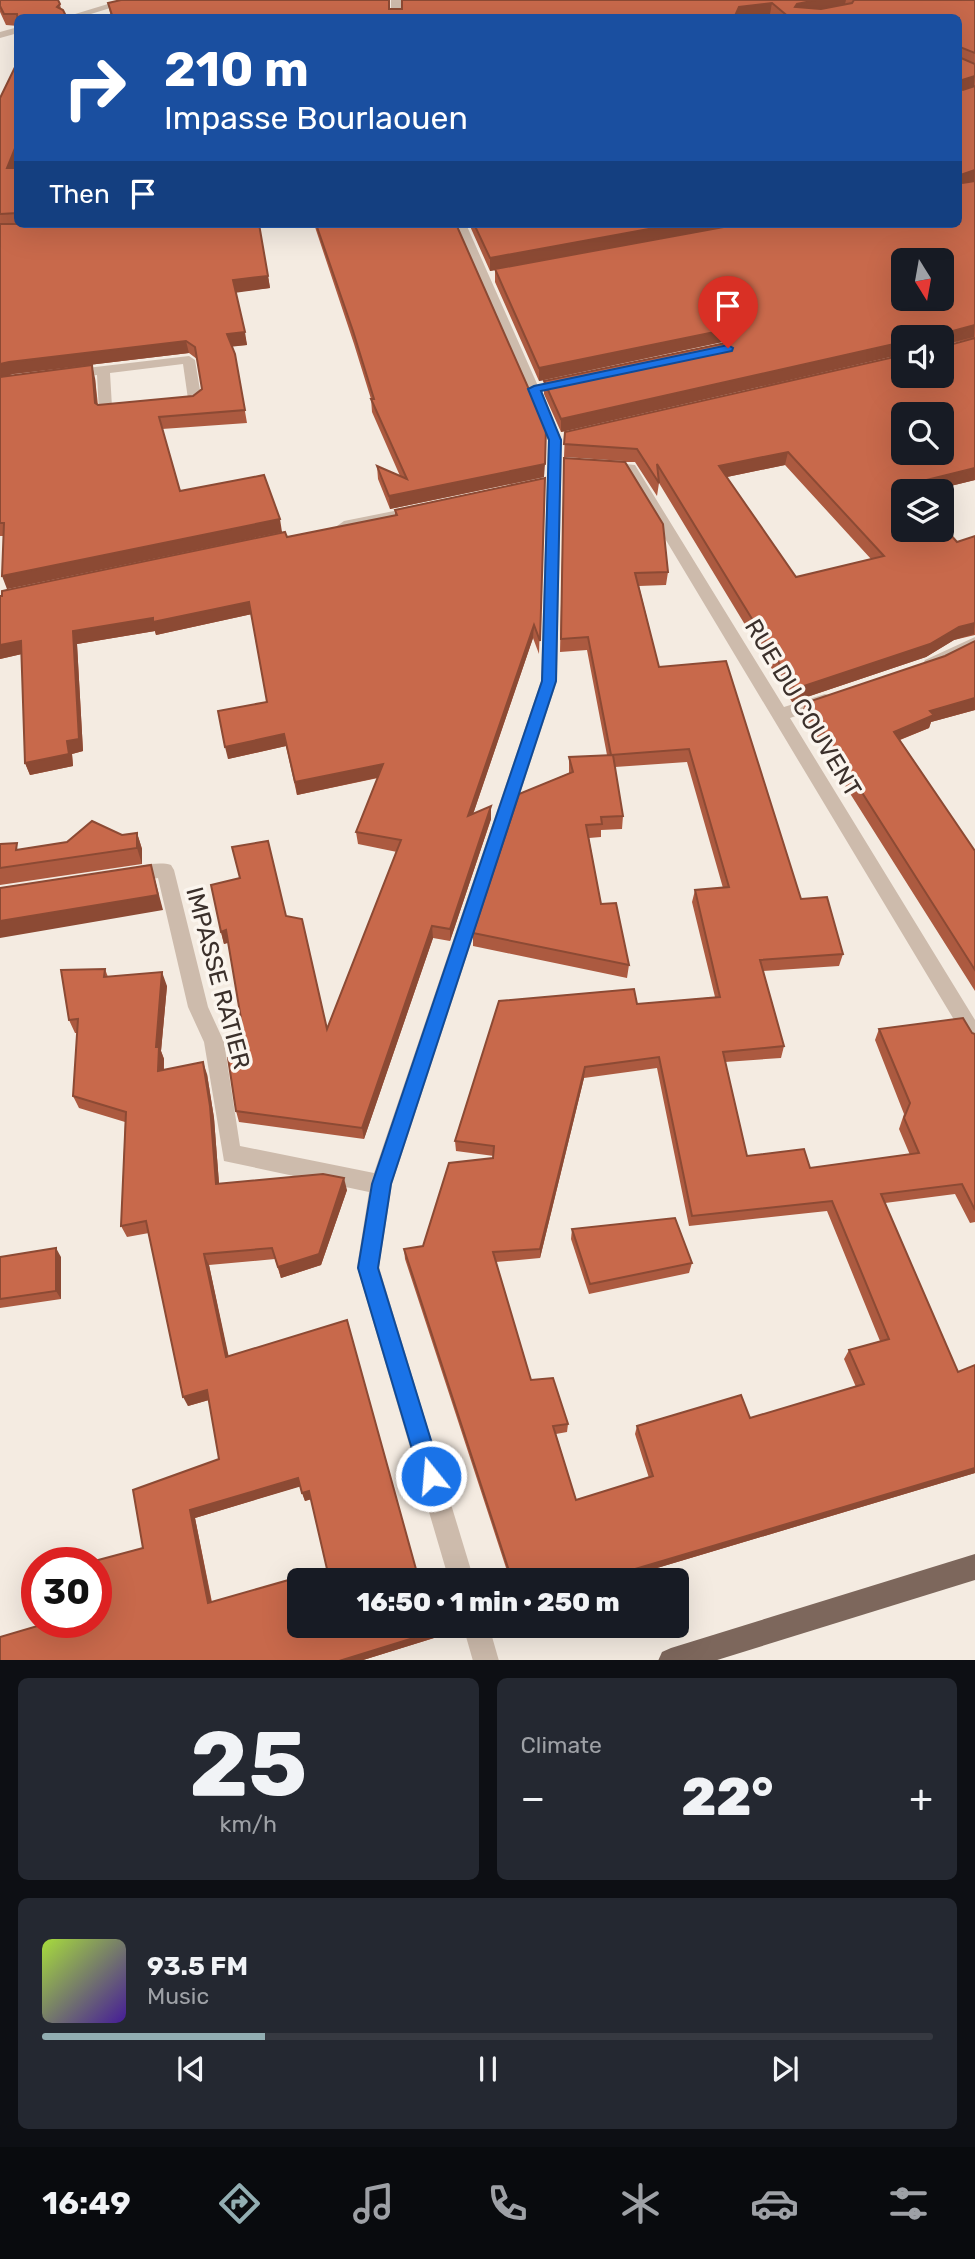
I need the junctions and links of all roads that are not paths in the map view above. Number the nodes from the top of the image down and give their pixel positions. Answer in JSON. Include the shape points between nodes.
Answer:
{"nodes":[{"id":1,"x":131,"y":0,"type":"edge"},
{"id":2,"x":80,"y":14,"type":"edge"},
{"id":3,"x":462,"y":228,"type":"edge"},
{"id":4,"x":103,"y":370,"type":"junction"},
{"id":5,"x":52,"y":377,"type":"edge"},
{"id":6,"x":170,"y":405,"type":"edge"},
{"id":7,"x":132,"y":409,"type":"edge"},
{"id":8,"x":592,"y":465,"type":"edge"},
{"id":9,"x":433,"y":507,"type":"edge"},
{"id":10,"x":325,"y":530,"type":"edge"},
{"id":11,"x":975,"y":642,"type":"edge"},
{"id":12,"x":920,"y":668,"type":"edge"},
{"id":13,"x":843,"y":694,"type":"edge"},
{"id":14,"x":779,"y":715,"type":"junction"},
{"id":15,"x":110,"y":879,"type":"edge"},
{"id":16,"x":975,"y":1037,"type":"edge"},
{"id":17,"x":382,"y":1184,"type":"junction"},
{"id":18,"x":975,"y":1567,"type":"edge"},
{"id":19,"x":458,"y":1568,"type":"edge"},
{"id":20,"x":479,"y":1638,"type":"edge"},
{"id":21,"x":486,"y":1660,"type":"edge"},
{"id":22,"x":674,"y":1660,"type":"edge"}],
"edges":[{"from":1,"to":2,"type":"street"},
{"from":3,"to":17,"type":"street","via":[[491,276],[562,438],[561,463],[546,484],[549,681]]},
{"from":4,"to":5,"type":"street"},
{"from":4,"to":6,"type":"street","via":[[189,360],[195,402]]},
{"from":4,"to":7,"type":"street","via":[[106,412]]},
{"from":8,"to":14,"type":"street","name":"RUE DU COUVENT","via":[[630,468]]},
{"from":9,"to":10,"type":"street"},
{"from":11,"to":12,"type":"street"},
{"from":13,"to":14,"type":"street"},
{"from":14,"to":16,"type":"street","name":"RUE DU COUVENT"},
{"from":15,"to":17,"type":"street","name":"IMPASSE RATIER","via":[[165,870],[198,1007],[214,1042],[231,1154]]},
{"from":17,"to":19,"type":"street","via":[[368,1268]]},
{"from":18,"to":22,"type":"main road"},
{"from":20,"to":21,"type":"street"}]}
